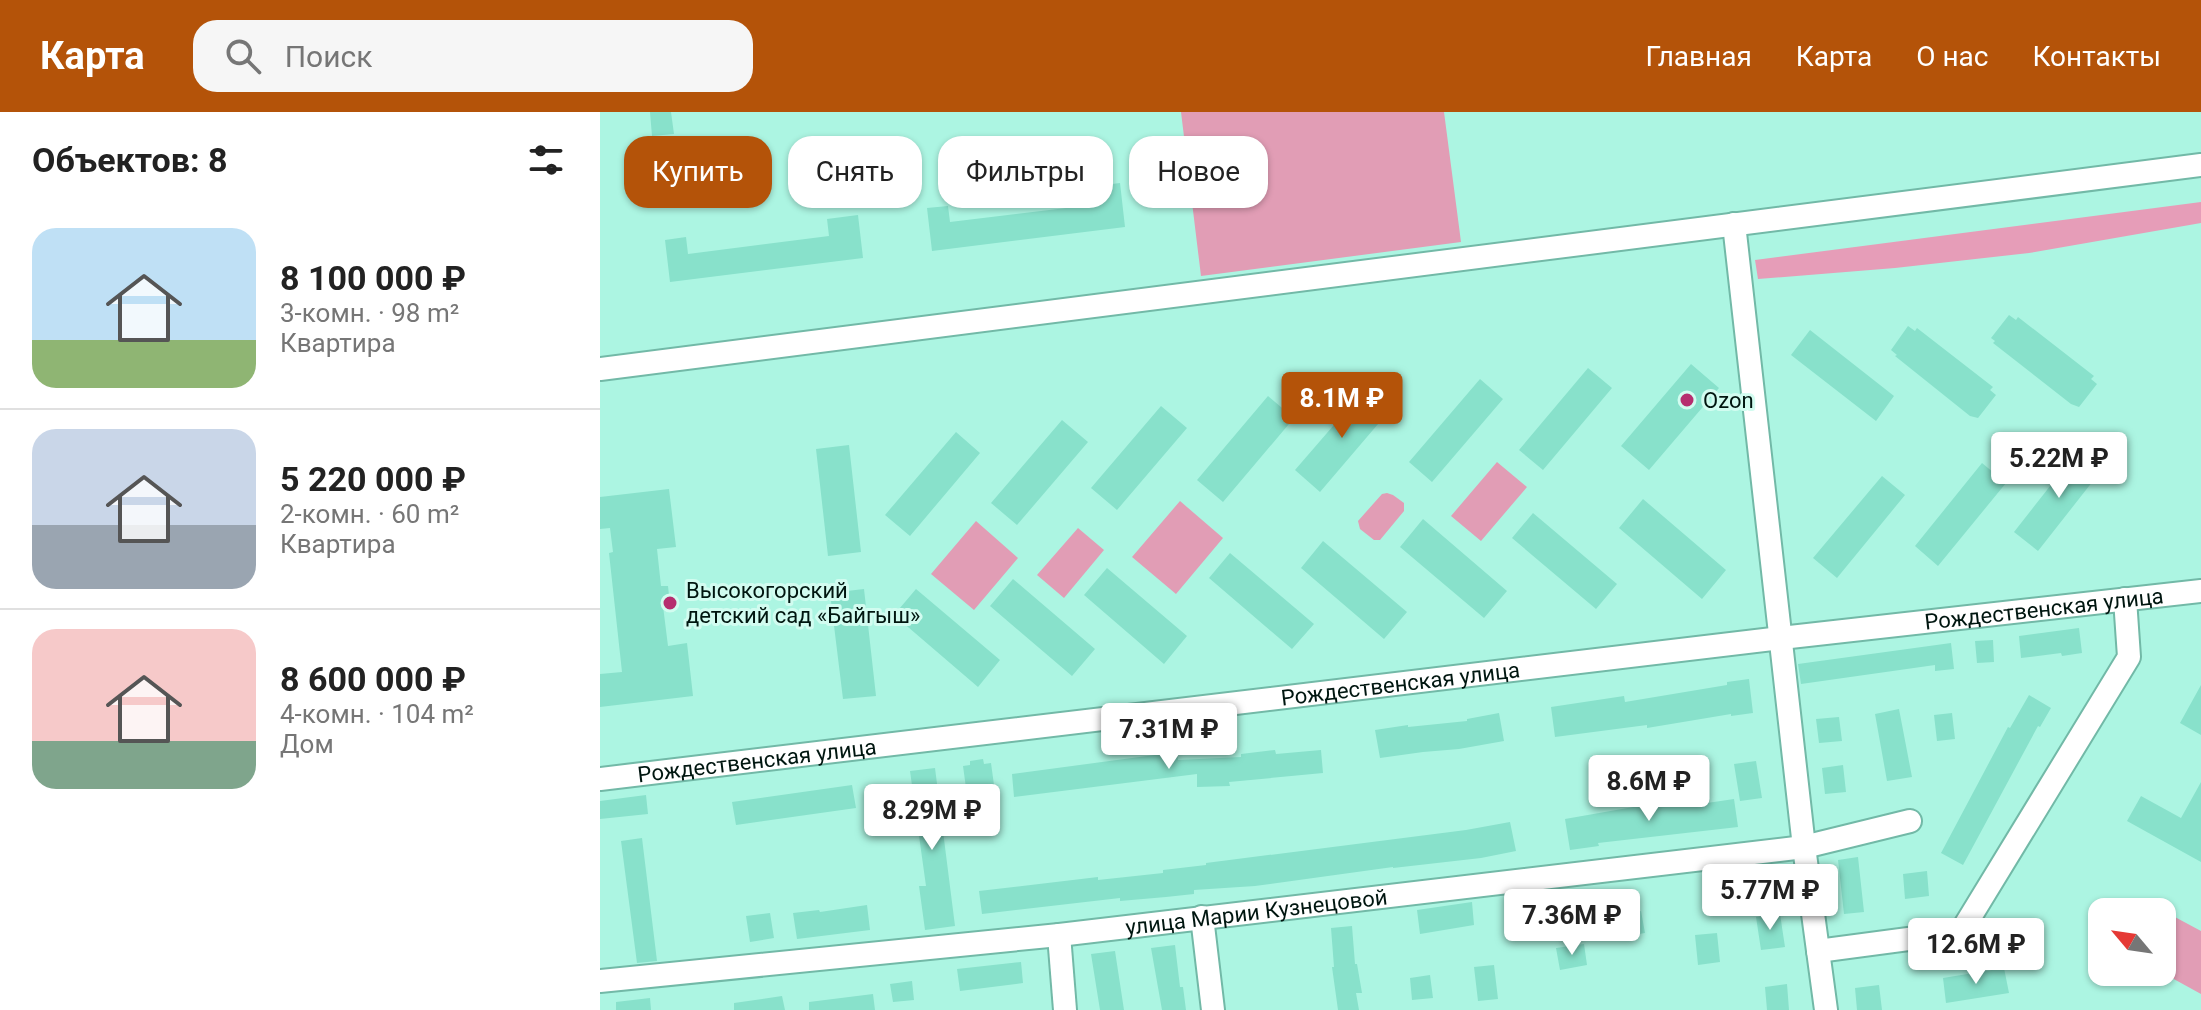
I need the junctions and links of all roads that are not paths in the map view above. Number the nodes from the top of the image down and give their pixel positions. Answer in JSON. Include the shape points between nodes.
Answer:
{"nodes":[{"id":1,"x":2201,"y":165,"type":"edge"},
{"id":2,"x":1734,"y":224,"type":"junction"},
{"id":3,"x":600,"y":369,"type":"edge"},
{"id":4,"x":2201,"y":591,"type":"edge"},
{"id":5,"x":2125,"y":599,"type":"junction"},
{"id":6,"x":1781,"y":638,"type":"junction"},
{"id":7,"x":600,"y":779,"type":"edge"},
{"id":8,"x":1910,"y":821,"type":"dead end"},
{"id":9,"x":1804,"y":847,"type":"junction"},
{"id":10,"x":1202,"y":917,"type":"junction"},
{"id":11,"x":1059,"y":935,"type":"junction"},
{"id":12,"x":1818,"y":951,"type":"junction"},
{"id":13,"x":600,"y":981,"type":"edge"},
{"id":14,"x":1065,"y":1010,"type":"edge"},
{"id":15,"x":1213,"y":1010,"type":"edge"},
{"id":16,"x":1826,"y":1010,"type":"edge"}],
"edges":[{"from":1,"to":2,"type":"street"},
{"from":2,"to":3,"type":"street"},
{"from":2,"to":6,"type":"street"},
{"from":4,"to":5,"type":"street","name":"Рождественская улица"},
{"from":5,"to":6,"type":"street","name":"Рождественская улица"},
{"from":5,"to":12,"type":"street","via":[[2129,657],[1961,932]]},
{"from":6,"to":7,"type":"street","name":"Рождественская улица"},
{"from":6,"to":9,"type":"street"},
{"from":8,"to":9,"type":"street","name":"улица Марии Кузнецовой"},
{"from":9,"to":10,"type":"street","name":"улица Марии Кузнецовой"},
{"from":9,"to":12,"type":"street"},
{"from":10,"to":11,"type":"street","name":"улица Марии Кузнецовой"},
{"from":10,"to":15,"type":"street"},
{"from":11,"to":13,"type":"street","name":"улица Марии Кузнецовой"},
{"from":11,"to":14,"type":"street"},
{"from":12,"to":16,"type":"street"}]}
